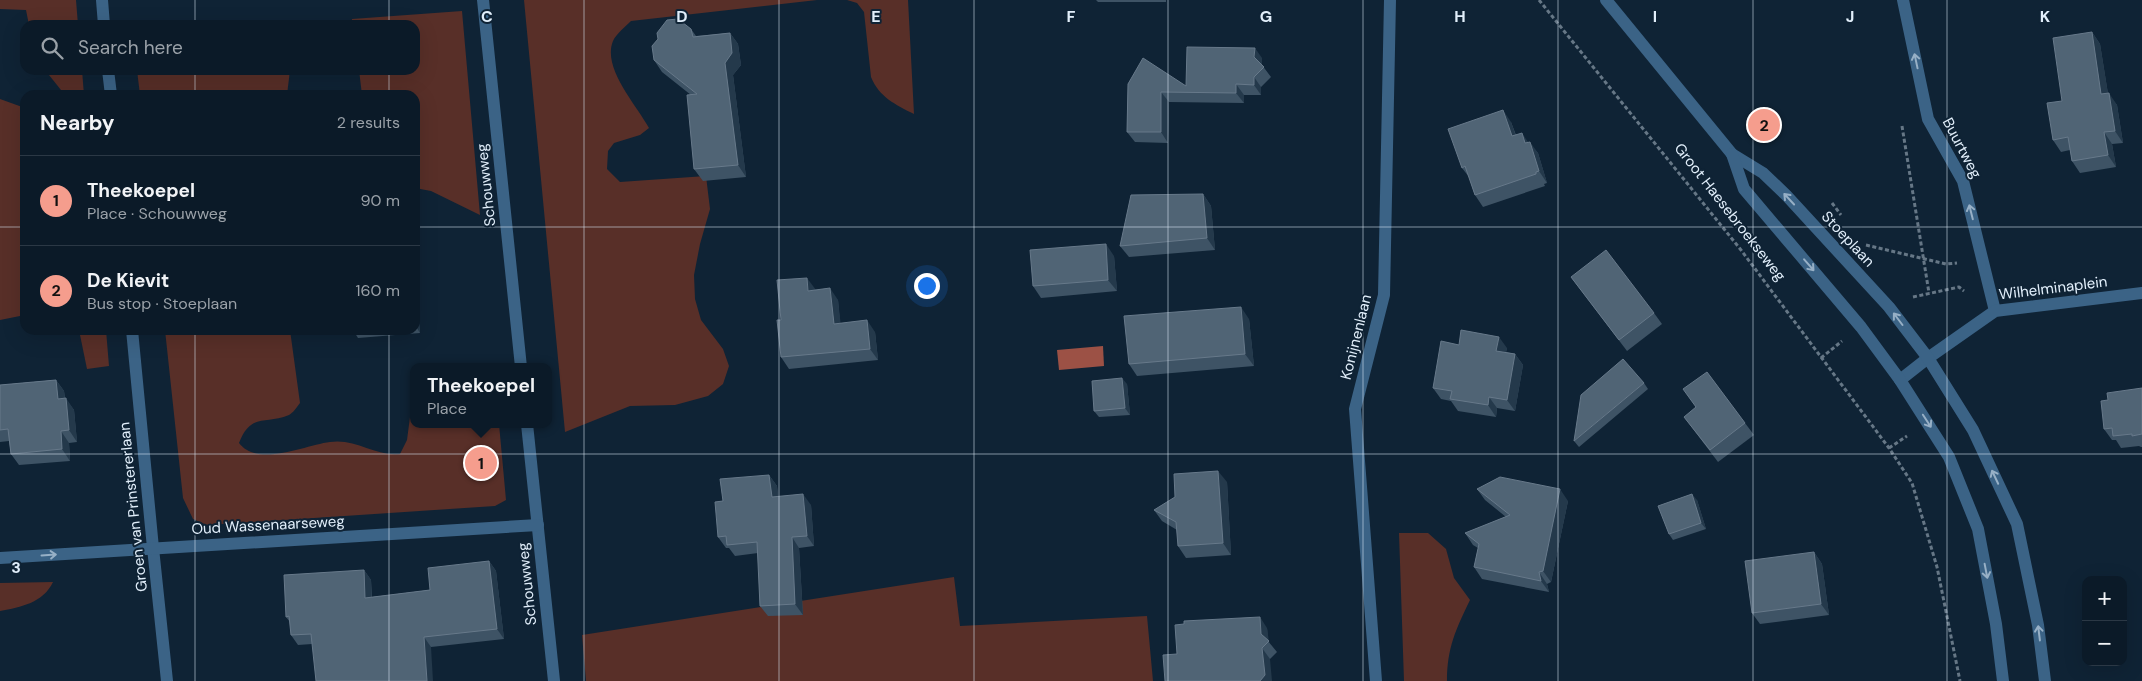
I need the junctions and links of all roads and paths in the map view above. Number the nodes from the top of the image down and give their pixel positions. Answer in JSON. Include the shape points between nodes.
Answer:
{"nodes":[{"id":1,"x":102,"y":0,"type":"edge"},
{"id":2,"x":483,"y":0,"type":"edge"},
{"id":3,"x":1390,"y":0,"type":"edge"},
{"id":4,"x":1539,"y":0,"type":"edge"},
{"id":5,"x":1606,"y":0,"type":"edge"},
{"id":6,"x":1903,"y":0,"type":"edge"},
{"id":7,"x":104,"y":20,"type":"edge"},
{"id":8,"x":109,"y":75,"type":"edge"},
{"id":9,"x":110,"y":90,"type":"edge"},
{"id":10,"x":1902,"y":125,"type":"dead end"},
{"id":11,"x":1732,"y":154,"type":"junction"},
{"id":12,"x":1832,"y":203,"type":"dead end"},
{"id":13,"x":1843,"y":217,"type":"dead end"},
{"id":14,"x":1864,"y":244,"type":"dead end"},
{"id":15,"x":1924,"y":259,"type":"junction"},
{"id":16,"x":1983,"y":259,"type":"junction"},
{"id":17,"x":1929,"y":293,"type":"dead end"},
{"id":18,"x":2142,"y":293,"type":"edge"},
{"id":19,"x":1995,"y":311,"type":"junction"},
{"id":20,"x":132,"y":335,"type":"edge"},
{"id":21,"x":1928,"y":358,"type":"junction"},
{"id":22,"x":521,"y":363,"type":"edge"},
{"id":23,"x":1900,"y":380,"type":"junction"},
{"id":24,"x":527,"y":428,"type":"edge"},
{"id":25,"x":538,"y":525,"type":"junction"},
{"id":26,"x":152,"y":548,"type":"junction"},
{"id":27,"x":0,"y":558,"type":"edge"},
{"id":28,"x":167,"y":681,"type":"edge"},
{"id":29,"x":554,"y":681,"type":"edge"},
{"id":30,"x":1376,"y":681,"type":"edge"},
{"id":31,"x":1960,"y":681,"type":"edge"},
{"id":32,"x":2003,"y":681,"type":"edge"},
{"id":33,"x":2045,"y":681,"type":"edge"}],
"edges":[{"from":1,"to":7,"type":"street"},
{"from":2,"to":22,"type":"street","name":"Schouwweg"},
{"from":3,"to":30,"type":"street","name":"Konijnenlaan","via":[[1384,295],[1355,409]]},
{"from":4,"to":31,"type":"path","name":"Groot Haesebroekseweg","via":[[1741,250],[1912,483],[1937,567]]},
{"from":5,"to":11,"type":"street","name":"Stoeplaan"},
{"from":16,"to":6,"type":"street","name":"Buurtweg","one_way":true,"via":[[1963,181],[1928,119]]},
{"from":8,"to":9,"type":"street"},
{"from":10,"to":15,"type":"path"},
{"from":21,"to":11,"type":"street","name":"Stoeplaan","one_way":true,"via":[[1889,307],[1786,195],[1764,173]]},
{"from":11,"to":23,"type":"street","name":"Stoeplaan","one_way":true,"via":[[1744,189],[1861,327]]},
{"from":12,"to":13,"type":"path"},
{"from":14,"to":15,"type":"path"},
{"from":15,"to":16,"type":"path","via":[[1946,264]]},
{"from":15,"to":17,"type":"path"},
{"from":16,"to":19,"type":"street","name":"Buurtweg"},
{"from":18,"to":19,"type":"street","name":"Wilhelminaplein"},
{"from":19,"to":21,"type":"street","name":"Wilhelminaplein"},
{"from":20,"to":26,"type":"street","name":"Groen van Prinstererlaan"},
{"from":21,"to":23,"type":"street","name":"Wilhelminaplein"},
{"from":33,"to":21,"type":"street","one_way":true,"via":[[2038,624],[2017,524],[1973,430]]},
{"from":23,"to":32,"type":"street","one_way":true,"via":[[1949,457],[1978,529]]},
{"from":24,"to":25,"type":"street","name":"Schouwweg"},
{"from":25,"to":26,"type":"street","name":"Oud Wassenaarseweg"},
{"from":25,"to":29,"type":"street","name":"Schouwweg"},
{"from":27,"to":26,"type":"street","name":"Oud Wassenaarseweg","one_way":true},
{"from":26,"to":28,"type":"street","name":"Groen van Prinstererlaan"}]}
